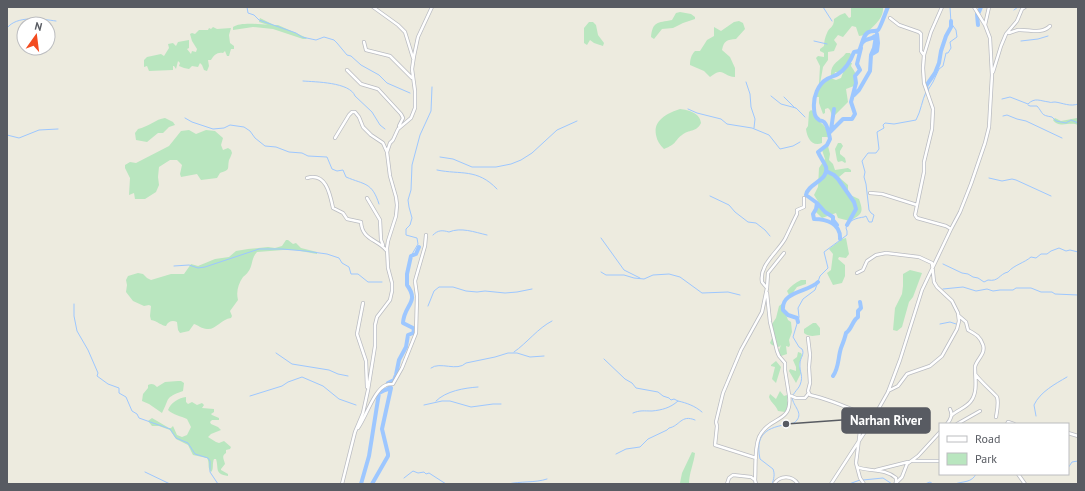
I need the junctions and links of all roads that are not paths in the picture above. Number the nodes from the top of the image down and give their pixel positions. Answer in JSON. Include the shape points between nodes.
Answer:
{"nodes":[{"id":1,"x":373,"y":7,"type":"edge"},
{"id":2,"x":432,"y":7,"type":"edge"},
{"id":3,"x":942,"y":7,"type":"edge"},
{"id":4,"x":974,"y":7,"type":"edge"},
{"id":5,"x":989,"y":7,"type":"edge"},
{"id":6,"x":1026,"y":7,"type":"edge"},
{"id":7,"x":890,"y":18,"type":"dead end"},
{"id":8,"x":985,"y":25,"type":"junction"},
{"id":9,"x":1050,"y":26,"type":"dead end"},
{"id":10,"x":1006,"y":34,"type":"junction"},
{"id":11,"x":364,"y":42,"type":"dead end"},
{"id":12,"x":924,"y":55,"type":"junction"},
{"id":13,"x":414,"y":58,"type":"junction"},
{"id":14,"x":347,"y":70,"type":"dead end"},
{"id":15,"x":992,"y":75,"type":"junction"},
{"id":16,"x":413,"y":78,"type":"junction"},
{"id":17,"x":398,"y":128,"type":"junction"},
{"id":18,"x":335,"y":138,"type":"dead end"},
{"id":19,"x":387,"y":152,"type":"junction"},
{"id":20,"x":307,"y":178,"type":"dead end"},
{"id":21,"x":870,"y":193,"type":"dead end"},
{"id":22,"x":367,"y":198,"type":"dead end"},
{"id":23,"x":804,"y":198,"type":"dead end"},
{"id":24,"x":917,"y":205,"type":"junction"},
{"id":25,"x":951,"y":229,"type":"junction"},
{"id":26,"x":426,"y":235,"type":"dead end"},
{"id":27,"x":383,"y":246,"type":"junction"},
{"id":28,"x":387,"y":250,"type":"junction"},
{"id":29,"x":784,"y":253,"type":"dead end"},
{"id":30,"x":933,"y":265,"type":"junction"},
{"id":31,"x":857,"y":273,"type":"dead end"},
{"id":32,"x":767,"y":288,"type":"junction"},
{"id":33,"x":363,"y":304,"type":"dead end"},
{"id":34,"x":958,"y":315,"type":"junction"},
{"id":35,"x":808,"y":338,"type":"dead end"},
{"id":36,"x":976,"y":375,"type":"junction"},
{"id":37,"x":368,"y":392,"type":"junction"},
{"id":38,"x":888,"y":392,"type":"junction"},
{"id":39,"x":809,"y":393,"type":"junction"},
{"id":40,"x":789,"y":395,"type":"junction"},
{"id":41,"x":950,"y":409,"type":"dead end"},
{"id":42,"x":980,"y":410,"type":"dead end"},
{"id":43,"x":874,"y":416,"type":"junction"},
{"id":44,"x":951,"y":416,"type":"junction"},
{"id":45,"x":996,"y":417,"type":"dead end"},
{"id":46,"x":866,"y":420,"type":"junction"},
{"id":47,"x":948,"y":423,"type":"edge"},
{"id":48,"x":958,"y":423,"type":"edge"},
{"id":49,"x":356,"y":432,"type":"junction"},
{"id":50,"x":939,"y":434,"type":"edge"},
{"id":51,"x":860,"y":440,"type":"junction"},
{"id":52,"x":756,"y":458,"type":"junction"},
{"id":53,"x":939,"y":461,"type":"edge"},
{"id":54,"x":909,"y":462,"type":"junction"},
{"id":55,"x":857,"y":467,"type":"junction"},
{"id":56,"x":876,"y":470,"type":"junction"},
{"id":57,"x":1019,"y":475,"type":"edge"},
{"id":58,"x":755,"y":480,"type":"junction"},
{"id":59,"x":896,"y":483,"type":"edge"},
{"id":60,"x":342,"y":484,"type":"edge"},
{"id":61,"x":727,"y":484,"type":"edge"},
{"id":62,"x":756,"y":484,"type":"edge"},
{"id":63,"x":774,"y":484,"type":"edge"},
{"id":64,"x":798,"y":484,"type":"edge"},
{"id":65,"x":831,"y":484,"type":"edge"},
{"id":66,"x":864,"y":484,"type":"edge"},
{"id":67,"x":1025,"y":484,"type":"edge"}],
"edges":[{"from":1,"to":13,"type":"street","via":[[404,32]]},
{"from":2,"to":13,"type":"street","via":[[418,37]]},
{"from":3,"to":12,"type":"street"},
{"from":4,"to":8,"type":"street"},
{"from":5,"to":8,"type":"street"},
{"from":6,"to":10,"type":"street","via":[[1022,9],[1017,21]]},
{"from":7,"to":12,"type":"street","via":[[899,25],[921,34],[921,50]]},
{"from":8,"to":15,"type":"street","via":[[990,38]]},
{"from":9,"to":10,"type":"street","via":[[1040,31],[1018,30]]},
{"from":10,"to":15,"type":"street"},
{"from":11,"to":16,"type":"street","via":[[366,50],[390,56]]},
{"from":12,"to":24,"type":"street","via":[[924,82],[933,108],[932,129]]},
{"from":13,"to":16,"type":"street"},
{"from":14,"to":17,"type":"street","via":[[361,84],[382,92],[403,118]]},
{"from":15,"to":25,"type":"street","via":[[987,136],[971,184]]},
{"from":16,"to":17,"type":"street","via":[[415,108],[411,118]]},
{"from":17,"to":19,"type":"street"},
{"from":18,"to":19,"type":"street","via":[[348,115],[355,112],[363,127],[383,143]]},
{"from":19,"to":28,"type":"street","via":[[397,205]]},
{"from":20,"to":27,"type":"street","via":[[316,176],[322,180],[329,191],[333,208],[343,213],[347,219],[362,222],[368,238]]},
{"from":21,"to":24,"type":"street"},
{"from":22,"to":27,"type":"street","via":[[380,220]]},
{"from":23,"to":32,"type":"street","via":[[804,207],[797,210],[798,214],[784,240],[762,272],[762,282]]},
{"from":24,"to":25,"type":"street","via":[[917,218]]},
{"from":25,"to":30,"type":"street"},
{"from":26,"to":49,"type":"street","via":[[415,281],[416,332],[393,384],[386,385],[376,394]]},
{"from":27,"to":28,"type":"street"},
{"from":28,"to":37,"type":"street","via":[[392,291],[390,300],[377,317],[375,325],[375,346]]},
{"from":29,"to":32,"type":"street","via":[[768,273]]},
{"from":30,"to":31,"type":"street","via":[[918,257],[886,252],[867,261],[863,270]]},
{"from":30,"to":34,"type":"street","via":[[934,282],[952,301]]},
{"from":30,"to":38,"type":"street","via":[[922,290]]},
{"from":32,"to":40,"type":"street","via":[[770,322],[777,351],[785,363]]},
{"from":32,"to":52,"type":"street","via":[[762,312],[744,342],[723,393],[714,442],[717,446]]},
{"from":33,"to":37,"type":"street","via":[[357,334],[366,361]]},
{"from":34,"to":36,"type":"street","via":[[966,322],[968,330],[980,337],[984,347],[975,366]]},
{"from":34,"to":38,"type":"street","via":[[956,329],[942,356],[930,366],[907,374],[898,386]]},
{"from":35,"to":39,"type":"street"},
{"from":36,"to":44,"type":"street","via":[[971,402]]},
{"from":36,"to":45,"type":"street","via":[[996,395]]},
{"from":37,"to":49,"type":"street"},
{"from":38,"to":43,"type":"street"},
{"from":39,"to":40,"type":"street","via":[[805,398]]},
{"from":39,"to":46,"type":"street","via":[[810,396],[820,397],[855,411],[865,416]]},
{"from":40,"to":52,"type":"street","via":[[788,412],[770,423],[761,434]]},
{"from":41,"to":44,"type":"street"},
{"from":42,"to":48,"type":"street"},
{"from":43,"to":46,"type":"street"},
{"from":43,"to":51,"type":"street"},
{"from":44,"to":47,"type":"street"},
{"from":46,"to":51,"type":"street","via":[[860,431]]},
{"from":49,"to":60,"type":"street"},
{"from":50,"to":54,"type":"street"},
{"from":51,"to":55,"type":"street"},
{"from":51,"to":65,"type":"street"},
{"from":52,"to":58,"type":"street"},
{"from":53,"to":54,"type":"street"},
{"from":54,"to":56,"type":"street"},
{"from":54,"to":59,"type":"street"},
{"from":55,"to":56,"type":"street"},
{"from":55,"to":66,"type":"street"},
{"from":56,"to":59,"type":"street","via":[[892,474],[896,478]]},
{"from":57,"to":67,"type":"street"},
{"from":58,"to":61,"type":"street","via":[[751,477],[733,475]]},
{"from":58,"to":62,"type":"street"},
{"from":63,"to":64,"type":"street","via":[[778,479],[787,477]]}]}
